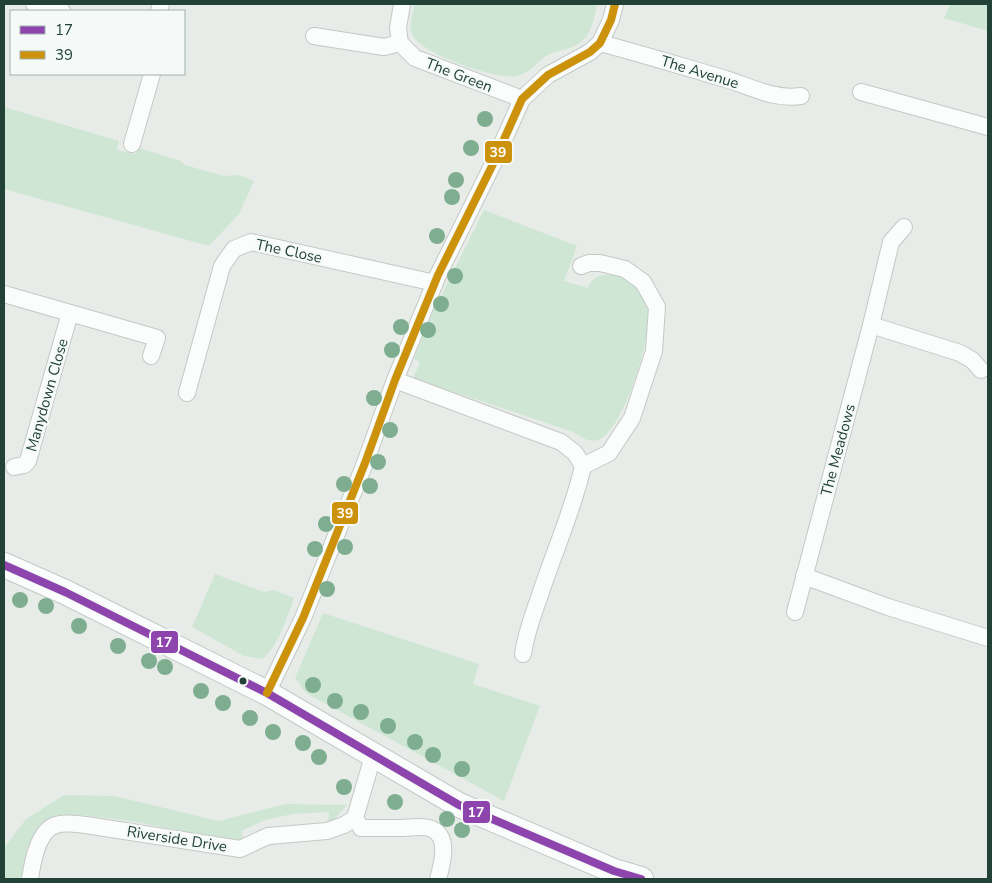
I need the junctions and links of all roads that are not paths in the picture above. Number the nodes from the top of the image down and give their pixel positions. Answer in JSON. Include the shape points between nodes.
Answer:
{"nodes":[{"id":1,"x":34,"y":4,"type":"edge"},
{"id":2,"x":402,"y":4,"type":"edge"},
{"id":3,"x":615,"y":4,"type":"edge"},
{"id":4,"x":58,"y":10,"type":"edge"},
{"id":5,"x":314,"y":36,"type":"dead end"},
{"id":6,"x":600,"y":42,"type":"junction"},
{"id":7,"x":400,"y":43,"type":"junction"},
{"id":8,"x":152,"y":75,"type":"edge"},
{"id":9,"x":861,"y":92,"type":"dead end"},
{"id":10,"x":801,"y":96,"type":"dead end"},
{"id":11,"x":522,"y":99,"type":"junction"},
{"id":12,"x":988,"y":127,"type":"edge"},
{"id":13,"x":132,"y":144,"type":"dead end"},
{"id":14,"x":904,"y":227,"type":"dead end"},
{"id":15,"x":580,"y":266,"type":"dead end"},
{"id":16,"x":435,"y":283,"type":"junction"},
{"id":17,"x":4,"y":294,"type":"edge"},
{"id":18,"x":70,"y":313,"type":"junction"},
{"id":19,"x":872,"y":325,"type":"junction"},
{"id":20,"x":151,"y":356,"type":"dead end"},
{"id":21,"x":981,"y":370,"type":"dead end"},
{"id":22,"x":395,"y":380,"type":"junction"},
{"id":23,"x":187,"y":393,"type":"dead end"},
{"id":24,"x":583,"y":466,"type":"junction"},
{"id":25,"x":14,"y":467,"type":"dead end"},
{"id":26,"x":4,"y":565,"type":"edge"},
{"id":27,"x":804,"y":576,"type":"junction"},
{"id":28,"x":795,"y":612,"type":"dead end"},
{"id":29,"x":988,"y":638,"type":"edge"},
{"id":30,"x":524,"y":654,"type":"dead end"},
{"id":31,"x":267,"y":693,"type":"junction"},
{"id":32,"x":373,"y":756,"type":"junction"},
{"id":33,"x":354,"y":818,"type":"junction"},
{"id":34,"x":30,"y":879,"type":"edge"},
{"id":35,"x":438,"y":879,"type":"edge"},
{"id":36,"x":641,"y":879,"type":"edge"}],
"edges":[{"from":1,"to":4,"type":"street"},
{"from":2,"to":7,"type":"street","via":[[398,28]]},
{"from":3,"to":6,"type":"street"},
{"from":5,"to":7,"type":"street","via":[[384,46]]},
{"from":6,"to":10,"type":"street","name":"The Avenue","via":[[776,96]]},
{"from":6,"to":11,"type":"street","via":[[590,52],[548,75]]},
{"from":7,"to":11,"type":"street","name":"The Green","via":[[415,58]]},
{"from":8,"to":13,"type":"street"},
{"from":9,"to":12,"type":"street"},
{"from":11,"to":16,"type":"street"},
{"from":14,"to":19,"type":"street","name":"The Meadows","via":[[891,242]]},
{"from":15,"to":24,"type":"street","via":[[600,263],[625,269],[643,282],[657,306],[654,351],[632,418],[609,452]]},
{"from":16,"to":22,"type":"street"},
{"from":16,"to":23,"type":"street","name":"The Close","via":[[251,242],[234,249],[222,266]]},
{"from":17,"to":18,"type":"street"},
{"from":18,"to":20,"type":"street","via":[[156,338]]},
{"from":18,"to":25,"type":"street","name":"Manydown Close","via":[[28,461]]},
{"from":19,"to":21,"type":"street","via":[[960,353]]},
{"from":19,"to":27,"type":"street","name":"The Meadows"},
{"from":22,"to":24,"type":"street","via":[[561,442],[575,452]]},
{"from":22,"to":31,"type":"street","via":[[310,600]]},
{"from":24,"to":30,"type":"street","via":[[577,493],[526,636]]},
{"from":26,"to":31,"type":"street"},
{"from":27,"to":28,"type":"street","name":"The Meadows"},
{"from":27,"to":29,"type":"street","via":[[888,607]]},
{"from":31,"to":32,"type":"street"},
{"from":32,"to":33,"type":"street"},
{"from":32,"to":36,"type":"street","via":[[459,805],[614,871]]},
{"from":33,"to":34,"type":"street","name":"Riverside Drive","via":[[327,831],[268,836],[240,849],[62,824],[50,828],[42,837]]},
{"from":33,"to":35,"type":"street","via":[[361,828],[433,829],[444,849]]}]}
